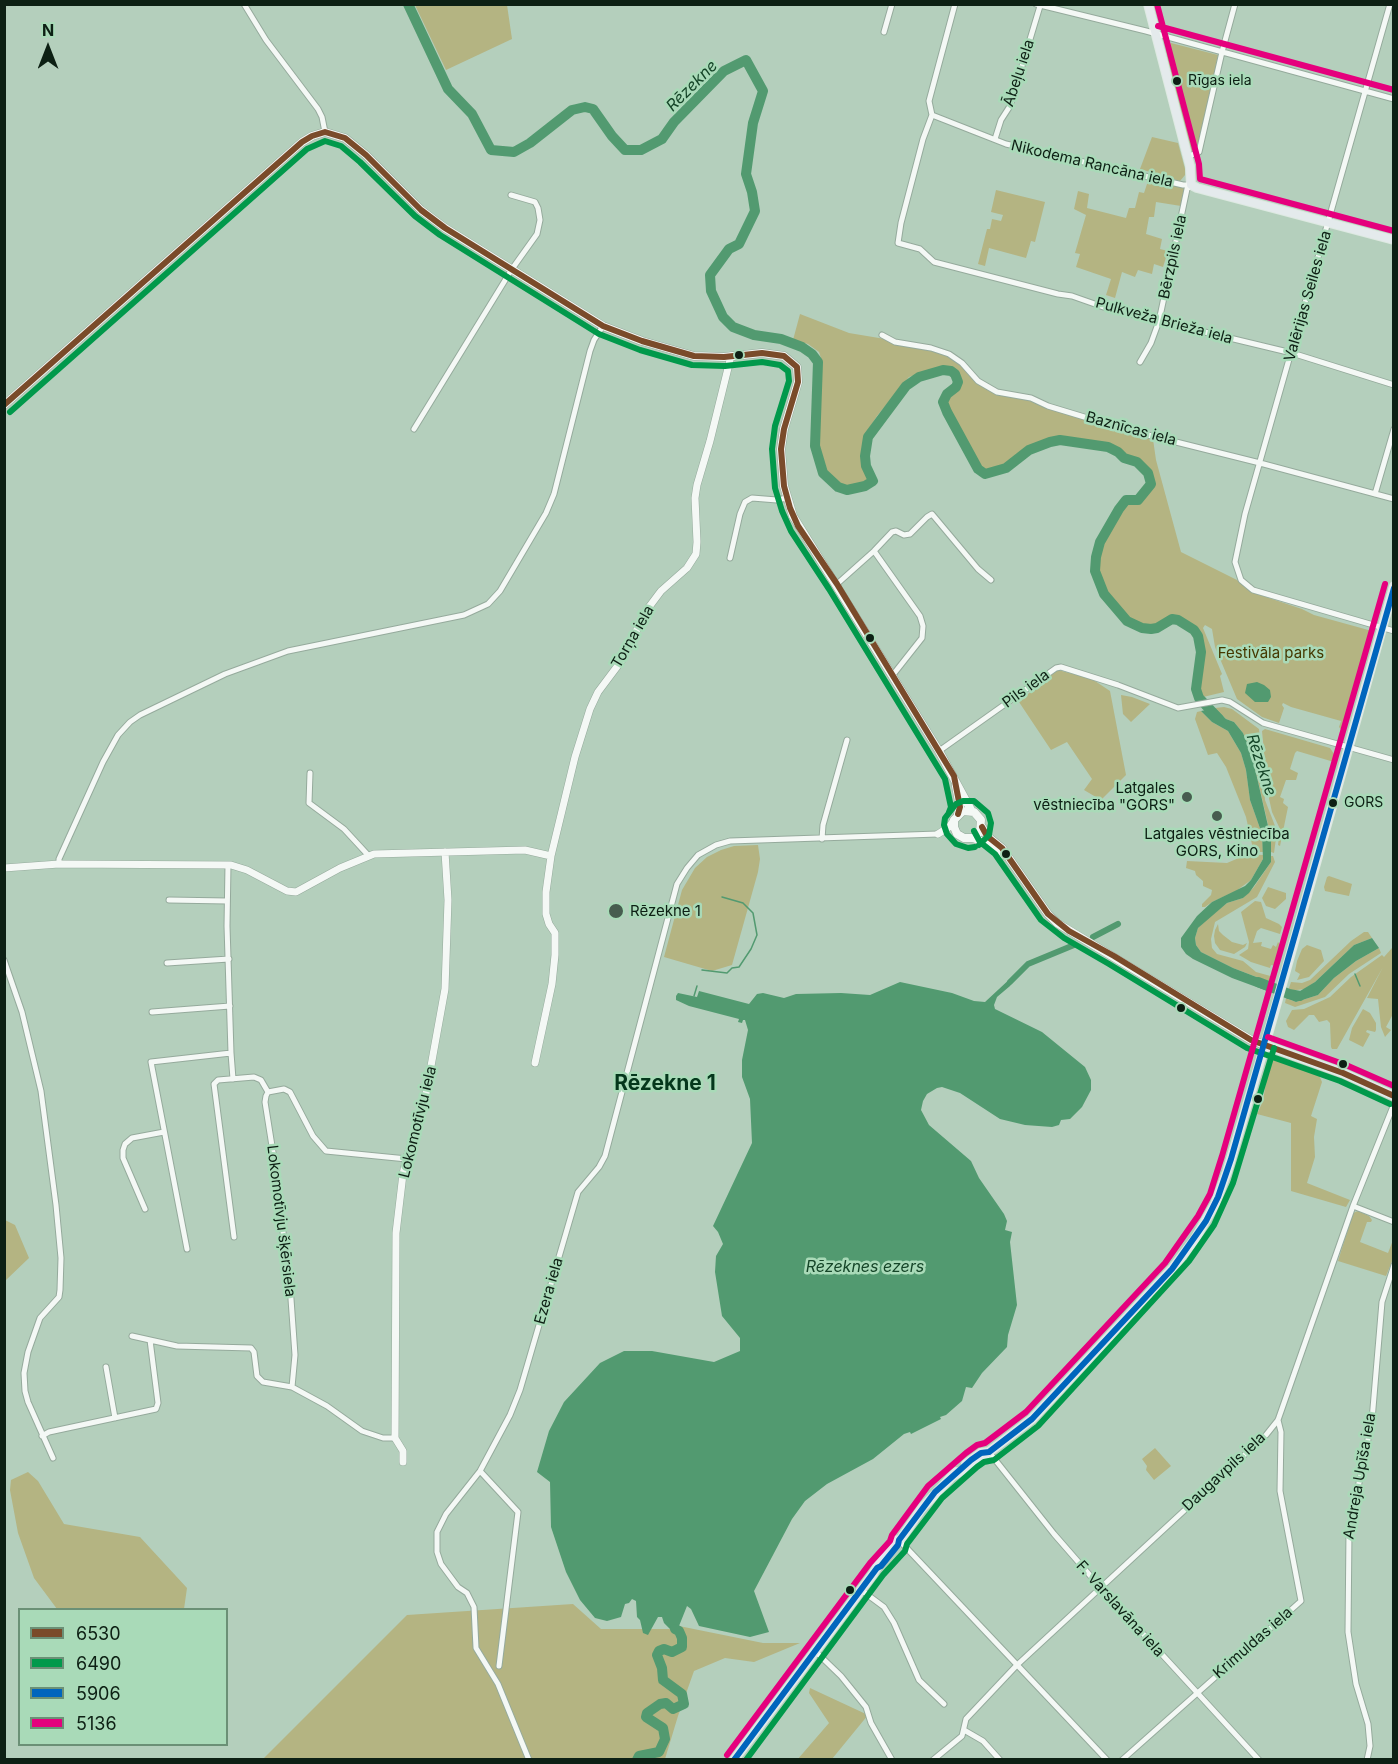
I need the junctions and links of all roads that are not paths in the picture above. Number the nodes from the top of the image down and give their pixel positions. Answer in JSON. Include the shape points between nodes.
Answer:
{"nodes":[{"id":1,"x":244,"y":4,"type":"edge"},
{"id":2,"x":892,"y":4,"type":"edge"},
{"id":3,"x":955,"y":4,"type":"edge"},
{"id":4,"x":1148,"y":4,"type":"edge"},
{"id":5,"x":1235,"y":4,"type":"edge"},
{"id":6,"x":1390,"y":4,"type":"edge"},
{"id":7,"x":1038,"y":5,"type":"edge"},
{"id":8,"x":884,"y":32,"type":"dead end"},
{"id":9,"x":1156,"y":35,"type":"junction"},
{"id":10,"x":1222,"y":52,"type":"junction"},
{"id":11,"x":1366,"y":91,"type":"junction"},
{"id":12,"x":1394,"y":99,"type":"edge"},
{"id":13,"x":932,"y":115,"type":"junction"},
{"id":14,"x":325,"y":132,"type":"junction"},
{"id":15,"x":995,"y":139,"type":"junction"},
{"id":16,"x":1187,"y":157,"type":"junction"},
{"id":17,"x":1191,"y":184,"type":"junction"},
{"id":18,"x":511,"y":195,"type":"dead end"},
{"id":19,"x":1329,"y":223,"type":"junction"},
{"id":20,"x":1394,"y":240,"type":"edge"},
{"id":21,"x":512,"y":269,"type":"junction"},
{"id":22,"x":1159,"y":321,"type":"junction"},
{"id":23,"x":603,"y":326,"type":"junction"},
{"id":24,"x":882,"y":335,"type":"dead end"},
{"id":25,"x":1292,"y":353,"type":"junction"},
{"id":26,"x":735,"y":356,"type":"junction"},
{"id":27,"x":1140,"y":362,"type":"dead end"},
{"id":28,"x":1394,"y":385,"type":"edge"},
{"id":29,"x":4,"y":405,"type":"edge"},
{"id":30,"x":414,"y":429,"type":"dead end"},
{"id":31,"x":1394,"y":429,"type":"edge"},
{"id":32,"x":1260,"y":463,"type":"junction"},
{"id":33,"x":1375,"y":494,"type":"junction"},
{"id":34,"x":787,"y":498,"type":"junction"},
{"id":35,"x":1394,"y":499,"type":"edge"},
{"id":36,"x":874,"y":551,"type":"junction"},
{"id":37,"x":730,"y":558,"type":"dead end"},
{"id":38,"x":991,"y":580,"type":"dead end"},
{"id":39,"x":837,"y":584,"type":"junction"},
{"id":40,"x":1394,"y":586,"type":"edge"},
{"id":41,"x":1382,"y":627,"type":"junction"},
{"id":42,"x":1394,"y":631,"type":"edge"},
{"id":43,"x":892,"y":676,"type":"junction"},
{"id":44,"x":847,"y":740,"type":"dead end"},
{"id":45,"x":1347,"y":747,"type":"junction"},
{"id":46,"x":939,"y":751,"type":"junction"},
{"id":47,"x":1394,"y":760,"type":"edge"},
{"id":48,"x":310,"y":773,"type":"dead end"},
{"id":49,"x":957,"y":784,"type":"junction"},
{"id":50,"x":971,"y":810,"type":"junction"},
{"id":51,"x":956,"y":817,"type":"junction"},
{"id":52,"x":982,"y":827,"type":"junction"},
{"id":53,"x":938,"y":834,"type":"junction"},
{"id":54,"x":957,"y":834,"type":"junction"},
{"id":55,"x":973,"y":838,"type":"junction"},
{"id":56,"x":822,"y":839,"type":"junction"},
{"id":57,"x":445,"y":852,"type":"junction"},
{"id":58,"x":368,"y":855,"type":"junction"},
{"id":59,"x":551,"y":856,"type":"junction"},
{"id":60,"x":1007,"y":857,"type":"junction"},
{"id":61,"x":58,"y":864,"type":"junction"},
{"id":62,"x":228,"y":865,"type":"junction"},
{"id":63,"x":4,"y":868,"type":"edge"},
{"id":64,"x":169,"y":900,"type":"dead end"},
{"id":65,"x":227,"y":901,"type":"junction"},
{"id":66,"x":229,"y":959,"type":"junction"},
{"id":67,"x":4,"y":960,"type":"edge"},
{"id":68,"x":167,"y":963,"type":"dead end"},
{"id":69,"x":230,"y":1006,"type":"junction"},
{"id":70,"x":152,"y":1012,"type":"dead end"},
{"id":71,"x":1265,"y":1045,"type":"junction"},
{"id":72,"x":231,"y":1053,"type":"junction"},
{"id":73,"x":535,"y":1063,"type":"dead end"},
{"id":74,"x":233,"y":1078,"type":"junction"},
{"id":75,"x":268,"y":1092,"type":"junction"},
{"id":76,"x":1394,"y":1096,"type":"edge"},
{"id":77,"x":1394,"y":1104,"type":"edge"},
{"id":78,"x":165,"y":1132,"type":"junction"},
{"id":79,"x":407,"y":1159,"type":"junction"},
{"id":80,"x":1353,"y":1206,"type":"junction"},
{"id":81,"x":145,"y":1209,"type":"dead end"},
{"id":82,"x":1394,"y":1222,"type":"edge"},
{"id":83,"x":234,"y":1237,"type":"dead end"},
{"id":84,"x":187,"y":1249,"type":"dead end"},
{"id":85,"x":1394,"y":1265,"type":"edge"},
{"id":86,"x":132,"y":1336,"type":"dead end"},
{"id":87,"x":150,"y":1340,"type":"junction"},
{"id":88,"x":106,"y":1367,"type":"dead end"},
{"id":89,"x":292,"y":1387,"type":"junction"},
{"id":90,"x":115,"y":1418,"type":"junction"},
{"id":91,"x":1278,"y":1420,"type":"junction"},
{"id":92,"x":42,"y":1436,"type":"junction"},
{"id":93,"x":395,"y":1438,"type":"junction"},
{"id":94,"x":989,"y":1452,"type":"junction"},
{"id":95,"x":52,"y":1458,"type":"dead end"},
{"id":96,"x":403,"y":1462,"type":"dead end"},
{"id":97,"x":480,"y":1471,"type":"junction"},
{"id":98,"x":899,"y":1540,"type":"junction"},
{"id":99,"x":1101,"y":1588,"type":"junction"},
{"id":100,"x":861,"y":1590,"type":"junction"},
{"id":101,"x":815,"y":1651,"type":"junction"},
{"id":102,"x":1017,"y":1665,"type":"junction"},
{"id":103,"x":499,"y":1666,"type":"dead end"},
{"id":104,"x":1196,"y":1693,"type":"junction"},
{"id":105,"x":944,"y":1704,"type":"dead end"},
{"id":106,"x":964,"y":1730,"type":"junction"},
{"id":107,"x":529,"y":1760,"type":"edge"},
{"id":108,"x":734,"y":1760,"type":"edge"},
{"id":109,"x":892,"y":1760,"type":"edge"},
{"id":110,"x":933,"y":1760,"type":"edge"},
{"id":111,"x":1000,"y":1760,"type":"edge"},
{"id":112,"x":1107,"y":1760,"type":"edge"},
{"id":113,"x":1122,"y":1760,"type":"edge"},
{"id":114,"x":1259,"y":1760,"type":"edge"},
{"id":115,"x":1367,"y":1760,"type":"edge"}],
"edges":[{"from":1,"to":14,"type":"street","via":[[318,109]]},
{"from":2,"to":8,"type":"street"},
{"from":3,"to":13,"type":"street","via":[[929,101]]},
{"from":4,"to":9,"type":"main road"},
{"from":5,"to":10,"type":"street"},
{"from":6,"to":11,"type":"street","name":"Valērijas Seiles iela"},
{"from":7,"to":9,"type":"street"},
{"from":7,"to":15,"type":"street","name":"Ābeļu iela","via":[[1010,106]]},
{"from":9,"to":10,"type":"street"},
{"from":9,"to":16,"type":"main road"},
{"from":10,"to":11,"type":"street"},
{"from":10,"to":16,"type":"street","via":[[1199,152]]},
{"from":11,"to":12,"type":"street"},
{"from":11,"to":19,"type":"street","name":"Valērijas Seiles iela"},
{"from":13,"to":15,"type":"street","name":"Nikodema Rancāna iela"},
{"from":13,"to":22,"type":"street","name":"Pulkveža Brieža iela","via":[[898,243],[920,249],[934,262]]},
{"from":14,"to":21,"type":"main road","via":[[351,141],[421,210]]},
{"from":14,"to":29,"type":"main road","via":[[302,142]]},
{"from":15,"to":17,"type":"street","name":"Nikodema Rancāna iela","via":[[1060,158]]},
{"from":16,"to":17,"type":"main road"},
{"from":17,"to":19,"type":"main road","name":"Nikodema Rancāna iela"},
{"from":17,"to":22,"type":"street","name":"Bērzpils iela"},
{"from":18,"to":21,"type":"street","via":[[535,202],[540,220],[537,234]]},
{"from":19,"to":20,"type":"main road","name":"Nikodema Rancāna iela"},
{"from":19,"to":25,"type":"street","name":"Valērijas Seiles iela"},
{"from":21,"to":23,"type":"main road"},
{"from":21,"to":30,"type":"street"},
{"from":22,"to":25,"type":"street","name":"Pulkveža Brieža iela"},
{"from":22,"to":27,"type":"street","name":"Bērzpils iela"},
{"from":23,"to":26,"type":"main road","via":[[694,356]]},
{"from":23,"to":61,"type":"street","via":[[594,340],[554,494],[500,591],[488,604],[464,615],[288,651],[225,674],[140,715],[118,735],[103,762]]},
{"from":24,"to":32,"type":"street","name":"Baznīcas iela","via":[[895,342],[949,354],[978,381],[997,392],[1031,398],[1124,429]]},
{"from":25,"to":28,"type":"street","name":"Pulkveža Brieža iela"},
{"from":25,"to":32,"type":"street","name":"Valērijas Seiles iela"},
{"from":26,"to":34,"type":"main road","via":[[784,356],[797,367],[798,382],[781,449]]},
{"from":26,"to":59,"type":"street","name":"Torņa iela","via":[[697,485],[696,554],[646,611],[622,660],[598,692],[574,757]]},
{"from":31,"to":33,"type":"street"},
{"from":32,"to":33,"type":"street","name":"Baznīcas iela"},
{"from":32,"to":41,"type":"street","name":"Valērijas Seiles iela","via":[[1235,560],[1237,574],[1259,592]]},
{"from":33,"to":35,"type":"street","name":"Baznīcas iela"},
{"from":34,"to":37,"type":"street","via":[[753,498],[745,502]]},
{"from":34,"to":39,"type":"main road","via":[[798,526]]},
{"from":36,"to":38,"type":"street","via":[[894,531],[910,534],[932,514]]},
{"from":36,"to":39,"type":"street"},
{"from":36,"to":43,"type":"street","via":[[923,626],[922,638]]},
{"from":39,"to":43,"type":"main road"},
{"from":40,"to":41,"type":"main road"},
{"from":41,"to":42,"type":"street"},
{"from":41,"to":45,"type":"main road"},
{"from":43,"to":46,"type":"main road"},
{"from":44,"to":56,"type":"street"},
{"from":45,"to":46,"type":"street","name":"Pils iela","via":[[1263,723],[1230,702],[1178,708],[1066,668],[1056,668]]},
{"from":45,"to":47,"type":"street"},
{"from":45,"to":71,"type":"main road"},
{"from":46,"to":49,"type":"main road"},
{"from":48,"to":58,"type":"street","via":[[309,803],[344,829]]},
{"from":49,"to":50,"type":"main road"},
{"from":49,"to":51,"type":"main road","via":[[960,807]]},
{"from":50,"to":51,"type":"main road"},
{"from":50,"to":52,"type":"main road","via":[[980,817]]},
{"from":51,"to":53,"type":"street"},
{"from":51,"to":54,"type":"main road"},
{"from":52,"to":55,"type":"main road"},
{"from":52,"to":60,"type":"main road"},
{"from":53,"to":54,"type":"street"},
{"from":53,"to":56,"type":"street"},
{"from":54,"to":55,"type":"main road"},
{"from":55,"to":60,"type":"main road"},
{"from":56,"to":97,"type":"street","name":"Ezera iela","via":[[730,841],[708,849],[690,863],[677,884],[605,1156],[578,1192],[520,1390]]},
{"from":57,"to":58,"type":"street"},
{"from":57,"to":59,"type":"street","via":[[525,850]]},
{"from":57,"to":79,"type":"street","name":"Lokomotīvju iela","via":[[445,989],[423,1110]]},
{"from":58,"to":62,"type":"street","via":[[296,892]]},
{"from":59,"to":73,"type":"street","name":"Torņa iela","via":[[545,906],[555,933],[555,955]]},
{"from":60,"to":71,"type":"main road","via":[[1057,923]]},
{"from":61,"to":62,"type":"street"},
{"from":61,"to":63,"type":"street"},
{"from":62,"to":65,"type":"street"},
{"from":64,"to":65,"type":"street"},
{"from":65,"to":66,"type":"street"},
{"from":66,"to":68,"type":"street"},
{"from":66,"to":69,"type":"street"},
{"from":67,"to":92,"type":"street","via":[[22,1012],[41,1091],[61,1258],[59,1297],[40,1317],[24,1373],[25,1391]]},
{"from":69,"to":70,"type":"street"},
{"from":69,"to":72,"type":"street"},
{"from":71,"to":76,"type":"main road","via":[[1343,1072]]},
{"from":71,"to":94,"type":"main road","via":[[1227,1172],[1195,1239],[1163,1279],[1032,1419]]},
{"from":72,"to":74,"type":"street"},
{"from":72,"to":78,"type":"street","via":[[151,1062]]},
{"from":74,"to":75,"type":"street","via":[[258,1078]]},
{"from":74,"to":83,"type":"street","via":[[218,1080],[214,1086]]},
{"from":75,"to":79,"type":"street","via":[[290,1092],[313,1136],[326,1151]]},
{"from":75,"to":89,"type":"street","name":"Lokomotīvju šķērsiela","via":[[265,1102],[295,1351]]},
{"from":77,"to":80,"type":"street","name":"Daugavpils iela"},
{"from":78,"to":81,"type":"street","via":[[132,1138],[123,1150]]},
{"from":78,"to":84,"type":"street"},
{"from":79,"to":93,"type":"street","name":"Lokomotīvju iela","via":[[396,1233]]},
{"from":80,"to":82,"type":"street"},
{"from":80,"to":91,"type":"street","name":"Daugavpils iela"},
{"from":85,"to":115,"type":"street","name":"Andreja Upīša iela","via":[[1382,1302],[1372,1420],[1349,1531],[1348,1632],[1356,1684],[1368,1724]]},
{"from":86,"to":87,"type":"street"},
{"from":87,"to":89,"type":"street","via":[[177,1346],[248,1347],[254,1352],[259,1379]]},
{"from":87,"to":90,"type":"street","via":[[157,1407]]},
{"from":88,"to":90,"type":"street"},
{"from":89,"to":93,"type":"street","via":[[362,1431]]},
{"from":90,"to":92,"type":"street"},
{"from":91,"to":99,"type":"street","name":"Daugavpils iela"},
{"from":91,"to":104,"type":"street","name":"Krimuldas iela","via":[[1280,1491],[1301,1601]]},
{"from":92,"to":95,"type":"street"},
{"from":93,"to":96,"type":"street","name":"Lokomotīvju iela","via":[[403,1451]]},
{"from":94,"to":98,"type":"main road","via":[[935,1492]]},
{"from":94,"to":99,"type":"street","name":"F. Varslavāna iela"},
{"from":97,"to":103,"type":"street","via":[[518,1512]]},
{"from":97,"to":107,"type":"street","name":"Ezera iela","via":[[441,1524],[437,1552],[449,1576],[467,1593],[474,1607],[476,1648],[498,1684]]},
{"from":98,"to":100,"type":"main road"},
{"from":98,"to":102,"type":"street"},
{"from":99,"to":102,"type":"street","name":"Daugavpils iela"},
{"from":99,"to":104,"type":"street","name":"F. Varslavāna iela"},
{"from":100,"to":101,"type":"main road"},
{"from":100,"to":105,"type":"street","via":[[884,1607],[919,1680]]},
{"from":101,"to":108,"type":"main road"},
{"from":101,"to":109,"type":"street","via":[[866,1707]]},
{"from":102,"to":106,"type":"street","name":"Daugavpils iela","via":[[966,1719]]},
{"from":102,"to":112,"type":"street"},
{"from":104,"to":113,"type":"street","name":"Krimuldas iela"},
{"from":104,"to":114,"type":"street","name":"F. Varslavāna iela"},
{"from":106,"to":110,"type":"street","name":"Daugavpils iela"},
{"from":106,"to":111,"type":"street","via":[[982,1741]]}]}
